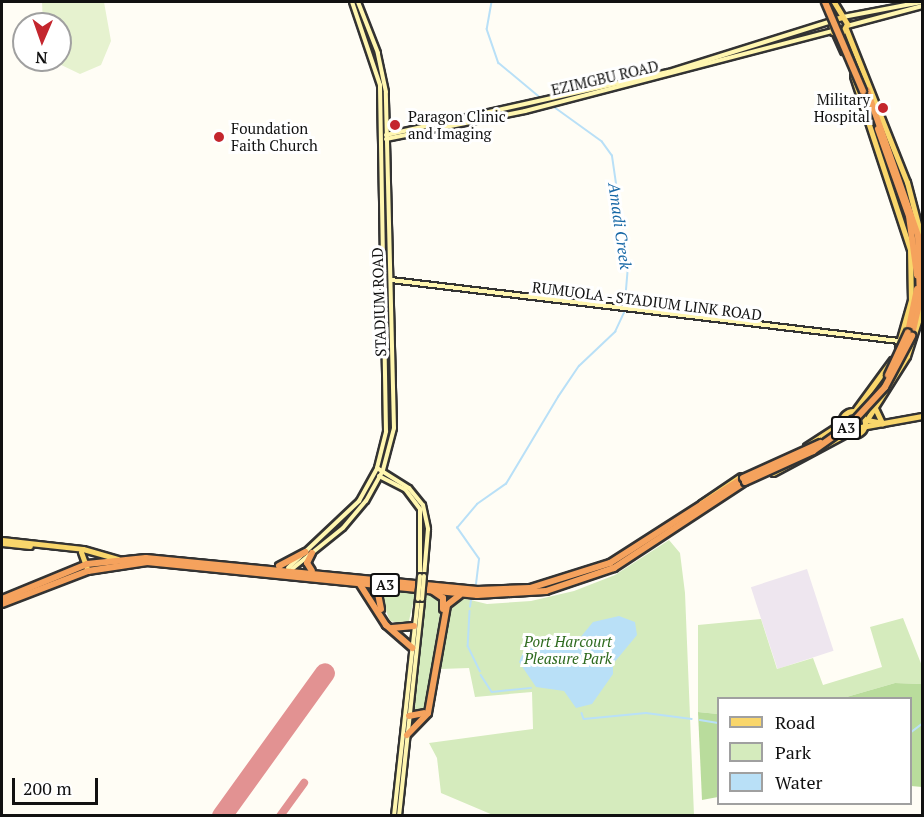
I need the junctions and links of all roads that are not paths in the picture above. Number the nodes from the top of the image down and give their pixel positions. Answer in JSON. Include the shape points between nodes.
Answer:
{"nodes":[{"id":1,"x":352,"y":2,"type":"edge"},
{"id":2,"x":358,"y":2,"type":"edge"},
{"id":3,"x":828,"y":2,"type":"edge"},
{"id":4,"x":922,"y":4,"type":"edge"},
{"id":5,"x":843,"y":17,"type":"junction"},
{"id":6,"x":829,"y":22,"type":"junction"},
{"id":7,"x":847,"y":27,"type":"junction"},
{"id":8,"x":833,"y":32,"type":"junction"},
{"id":9,"x":865,"y":91,"type":"junction"},
{"id":10,"x":551,"y":100,"type":"junction"},
{"id":11,"x":385,"y":137,"type":"junction"},
{"id":12,"x":922,"y":239,"type":"edge"},
{"id":13,"x":921,"y":269,"type":"edge"},
{"id":14,"x":391,"y":280,"type":"junction"},
{"id":15,"x":920,"y":287,"type":"edge"},
{"id":16,"x":922,"y":309,"type":"edge"},
{"id":17,"x":908,"y":333,"type":"junction"},
{"id":18,"x":900,"y":342,"type":"junction"},
{"id":19,"x":878,"y":403,"type":"junction"},
{"id":20,"x":856,"y":410,"type":"junction"},
{"id":21,"x":922,"y":414,"type":"edge"},
{"id":22,"x":867,"y":419,"type":"junction"},
{"id":23,"x":882,"y":423,"type":"junction"},
{"id":24,"x":840,"y":424,"type":"junction"},
{"id":25,"x":861,"y":428,"type":"junction"},
{"id":26,"x":844,"y":435,"type":"junction"},
{"id":27,"x":377,"y":468,"type":"junction"},
{"id":28,"x":383,"y":470,"type":"junction"},
{"id":29,"x":375,"y":474,"type":"junction"},
{"id":30,"x":380,"y":476,"type":"junction"},
{"id":31,"x":744,"y":480,"type":"junction"},
{"id":32,"x":701,"y":503,"type":"junction"},
{"id":33,"x":709,"y":504,"type":"junction"},
{"id":34,"x":2,"y":542,"type":"edge"},
{"id":35,"x":308,"y":553,"type":"junction"},
{"id":36,"x":118,"y":560,"type":"junction"},
{"id":37,"x":275,"y":567,"type":"junction"},
{"id":38,"x":88,"y":568,"type":"junction"},
{"id":39,"x":290,"y":568,"type":"junction"},
{"id":40,"x":313,"y":572,"type":"junction"},
{"id":41,"x":422,"y":576,"type":"junction"},
{"id":42,"x":359,"y":582,"type":"junction"},
{"id":43,"x":389,"y":586,"type":"junction"},
{"id":44,"x":430,"y":590,"type":"junction"},
{"id":45,"x":465,"y":593,"type":"junction"},
{"id":46,"x":2,"y":599,"type":"edge"},
{"id":47,"x":420,"y":599,"type":"junction"},
{"id":48,"x":2,"y":604,"type":"edge"},
{"id":49,"x":414,"y":626,"type":"junction"},
{"id":50,"x":412,"y":648,"type":"junction"},
{"id":51,"x":409,"y":716,"type":"junction"},
{"id":52,"x":407,"y":735,"type":"junction"},
{"id":53,"x":394,"y":816,"type":"edge"},
{"id":54,"x":399,"y":816,"type":"edge"}],
"edges":[{"from":1,"to":11,"type":"main road","name":"STADIUM ROAD","via":[[378,74]]},
{"from":2,"to":11,"type":"main road","name":"STADIUM ROAD","via":[[383,72]]},
{"from":3,"to":5,"type":"main road"},
{"from":3,"to":6,"type":"main road"},
{"from":3,"to":9,"type":"highway","number":"A3","bridge":true},
{"from":4,"to":5,"type":"main road"},
{"from":4,"to":7,"type":"main road"},
{"from":5,"to":6,"type":"main road"},
{"from":5,"to":7,"type":"main road"},
{"from":6,"to":8,"type":"main road"},
{"from":6,"to":10,"type":"main road","name":"EZIMGBU ROAD","via":[[669,72]]},
{"from":7,"to":8,"type":"main road"},
{"from":7,"to":12,"type":"main road","via":[[907,182]]},
{"from":8,"to":10,"type":"main road","name":"EZIMGBU ROAD"},
{"from":8,"to":17,"type":"main road","via":[[906,226],[913,284]]},
{"from":9,"to":13,"type":"highway","number":"A3","via":[[911,207]]},
{"from":9,"to":15,"type":"highway","number":"A3","via":[[911,225]]},
{"from":10,"to":11,"type":"main road","name":"EZIMGBU ROAD"},
{"from":11,"to":14,"type":"main road","name":"STADIUM ROAD"},
{"from":11,"to":27,"type":"main road","name":"STADIUM ROAD","via":[[388,400]]},
{"from":13,"to":15,"type":"highway"},
{"from":13,"to":17,"type":"highway","number":"A3"},
{"from":14,"to":18,"type":"main road","name":"RUMUOLA - STADIUM LINK ROAD"},
{"from":14,"to":28,"type":"main road","name":"STADIUM ROAD","via":[[394,417]]},
{"from":15,"to":17,"type":"highway","number":"A3"},
{"from":16,"to":19,"type":"main road","via":[[907,356]]},
{"from":17,"to":18,"type":"main road"},
{"from":17,"to":31,"type":"highway","number":"A3","bridge":true,"via":[[885,380],[847,423],[814,446]]},
{"from":18,"to":20,"type":"main road","via":[[882,377]]},
{"from":19,"to":22,"type":"main road"},
{"from":19,"to":23,"type":"main road","via":[[874,414]]},
{"from":20,"to":22,"type":"main road"},
{"from":20,"to":24,"type":"main road"},
{"from":21,"to":23,"type":"main road"},
{"from":21,"to":25,"type":"main road"},
{"from":22,"to":23,"type":"main road"},
{"from":22,"to":25,"type":"main road"},
{"from":24,"to":26,"type":"main road"},
{"from":24,"to":32,"type":"main road"},
{"from":25,"to":26,"type":"main road"},
{"from":26,"to":33,"type":"main road"},
{"from":27,"to":28,"type":"main road"},
{"from":27,"to":29,"type":"main road","name":"STADIUM ROAD"},
{"from":28,"to":30,"type":"main road","name":"STADIUM ROAD"},
{"from":28,"to":41,"type":"main road","via":[[414,492],[425,508]]},
{"from":29,"to":30,"type":"main road"},
{"from":29,"to":35,"type":"main road","name":"STADIUM ROAD","via":[[344,520]]},
{"from":30,"to":35,"type":"main road","name":"STADIUM ROAD","via":[[348,524]]},
{"from":30,"to":41,"type":"main road","via":[[405,489],[420,508]]},
{"from":31,"to":32,"type":"highway","number":"A3"},
{"from":31,"to":33,"type":"highway","number":"A3"},
{"from":32,"to":40,"type":"highway","number":"A3","via":[[610,563],[530,588],[477,590]]},
{"from":33,"to":45,"type":"highway","number":"A3","via":[[603,573],[528,594]]},
{"from":34,"to":36,"type":"main road","via":[[83,549]]},
{"from":34,"to":38,"type":"main road","via":[[83,552]]},
{"from":35,"to":37,"type":"highway"},
{"from":35,"to":39,"type":"main road","name":"STADIUM ROAD"},
{"from":35,"to":40,"type":"highway","via":[[307,563]]},
{"from":36,"to":37,"type":"highway","number":"A3"},
{"from":36,"to":38,"type":"highway","number":"A3"},
{"from":37,"to":39,"type":"highway","number":"A3"},
{"from":38,"to":42,"type":"highway","number":"A3","via":[[158,562]]},
{"from":38,"to":46,"type":"highway","number":"A3"},
{"from":38,"to":48,"type":"highway","number":"A3"},
{"from":39,"to":40,"type":"highway","number":"A3"},
{"from":41,"to":47,"type":"main road","bridge":true},
{"from":42,"to":43,"type":"highway","number":"A3"},
{"from":42,"to":50,"type":"highway","via":[[386,626]]},
{"from":43,"to":44,"type":"highway","number":"A3"},
{"from":43,"to":49,"type":"highway","via":[[378,596],[385,619],[398,631]]},
{"from":44,"to":45,"type":"highway","number":"A3"},
{"from":44,"to":51,"type":"highway","via":[[442,598],[443,609],[425,711]]},
{"from":45,"to":52,"type":"highway","via":[[448,602],[428,713]]},
{"from":47,"to":49,"type":"main road"},
{"from":47,"to":51,"type":"main road"},
{"from":49,"to":50,"type":"main road"},
{"from":50,"to":53,"type":"main road"},
{"from":51,"to":52,"type":"main road"},
{"from":52,"to":54,"type":"main road"}]}
